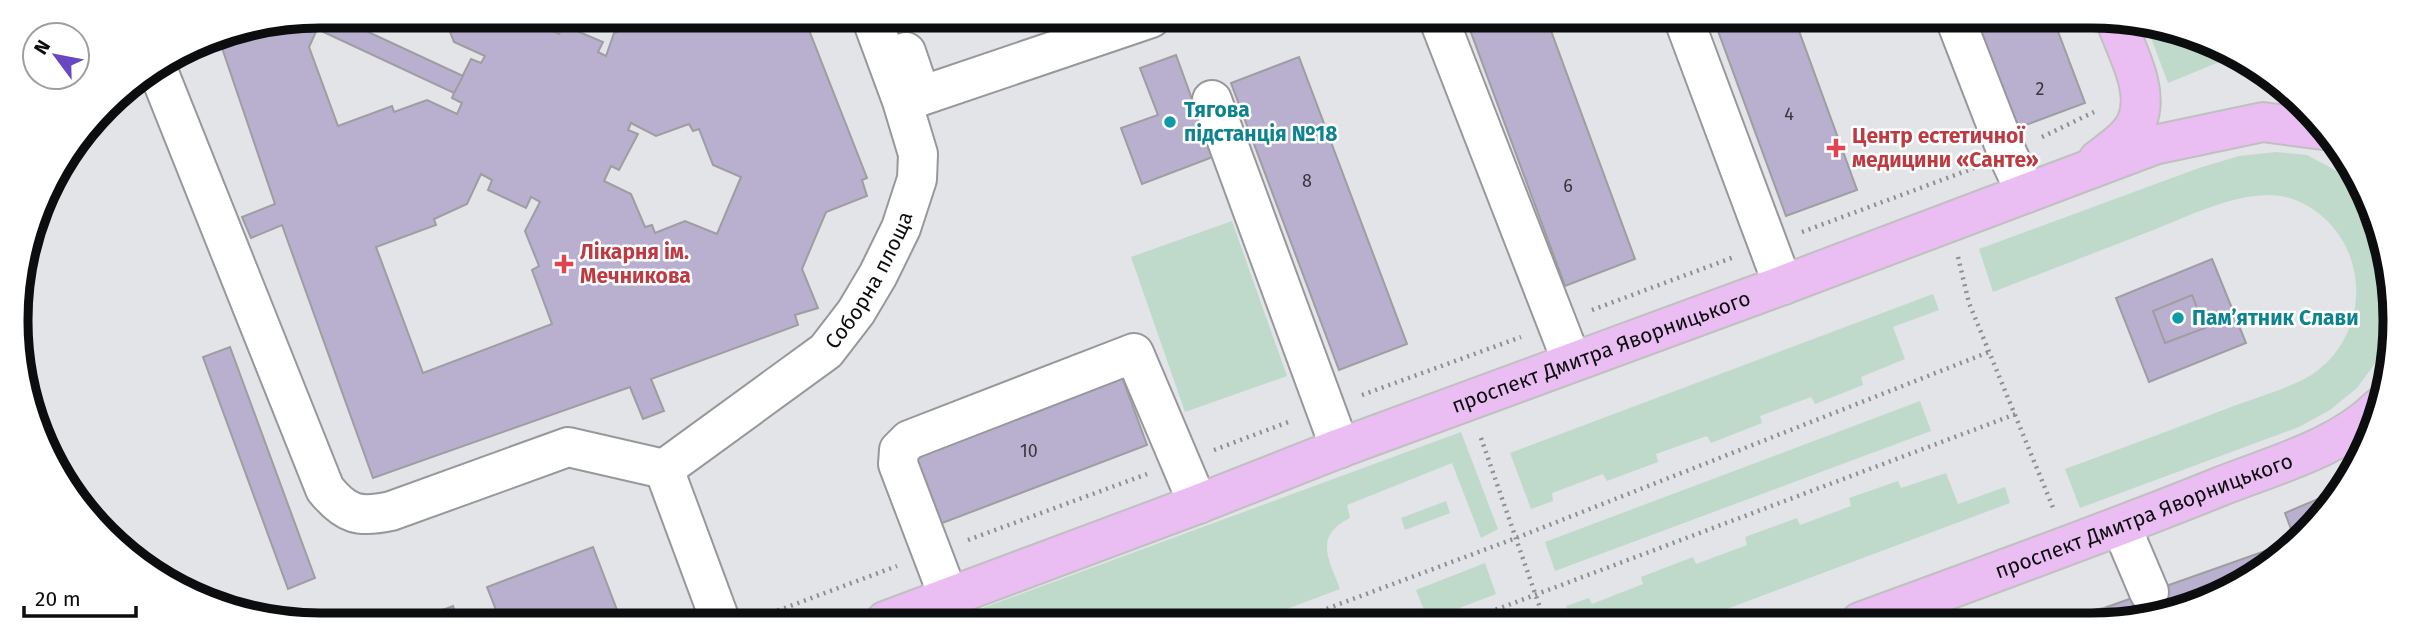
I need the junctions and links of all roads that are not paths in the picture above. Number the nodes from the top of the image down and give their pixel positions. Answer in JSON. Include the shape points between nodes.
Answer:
{"nodes":[{"id":1,"x":875,"y":28,"type":"edge"},
{"id":2,"x":897,"y":28,"type":"edge"},
{"id":3,"x":1122,"y":28,"type":"edge"},
{"id":4,"x":1442,"y":28,"type":"edge"},
{"id":5,"x":1687,"y":28,"type":"edge"},
{"id":6,"x":1959,"y":28,"type":"edge"},
{"id":7,"x":2119,"y":30,"type":"edge"},
{"id":8,"x":160,"y":76,"type":"edge"},
{"id":9,"x":1212,"y":100,"type":"dead end"},
{"id":10,"x":2311,"y":129,"type":"edge"},
{"id":11,"x":2089,"y":167,"type":"junction"},
{"id":12,"x":2026,"y":193,"type":"junction"},
{"id":13,"x":1783,"y":285,"type":"junction"},
{"id":14,"x":1572,"y":362,"type":"junction"},
{"id":15,"x":2365,"y":422,"type":"edge"},
{"id":16,"x":1340,"y":448,"type":"junction"},
{"id":17,"x":664,"y":469,"type":"junction"},
{"id":18,"x":1198,"y":504,"type":"junction"},
{"id":19,"x":2122,"y":526,"type":"junction"},
{"id":20,"x":2149,"y":592,"type":"dead end"},
{"id":21,"x":949,"y":598,"type":"junction"},
{"id":22,"x":717,"y":613,"type":"edge"},
{"id":23,"x":907,"y":613,"type":"edge"},
{"id":24,"x":1885,"y":613,"type":"edge"}],
"edges":[{"from":1,"to":17,"type":"street","name":"Соборна площа","via":[[918,154],[917,179],[901,228],[856,312],[826,351]]},
{"from":2,"to":3,"type":"street","via":[[921,96]]},
{"from":4,"to":14,"type":"street"},
{"from":5,"to":13,"type":"street"},
{"from":6,"to":12,"type":"street"},
{"from":7,"to":11,"type":"main road","via":[[2136,75],[2137,121],[2123,140]]},
{"from":8,"to":17,"type":"street","via":[[325,489],[337,504],[353,514],[391,511],[568,447]]},
{"from":9,"to":16,"type":"street"},
{"from":10,"to":11,"type":"main road","name":"проспект Дмитра Яворницького","via":[[2263,122],[2154,145]]},
{"from":11,"to":12,"type":"main road","name":"проспект Дмитра Яворницького"},
{"from":12,"to":13,"type":"main road","name":"проспект Дмитра Яворницького"},
{"from":13,"to":14,"type":"main road","name":"проспект Дмитра Яворницького"},
{"from":14,"to":16,"type":"main road","name":"проспект Дмитра Яворницького"},
{"from":15,"to":19,"type":"main road","name":"проспект Дмитра Яворницького","via":[[2330,443]]},
{"from":16,"to":18,"type":"main road","name":"проспект Дмитра Яворницького"},
{"from":17,"to":22,"type":"street"},
{"from":18,"to":21,"type":"main road","name":"проспект Дмитра Яворницького"},
{"from":18,"to":21,"type":"street","via":[[1134,352],[909,440],[899,450],[898,464]]},
{"from":19,"to":20,"type":"street"},
{"from":19,"to":24,"type":"main road","name":"проспект Дмитра Яворницького"},
{"from":21,"to":23,"type":"main road","name":"проспект Дмитра Яворницького"}]}
